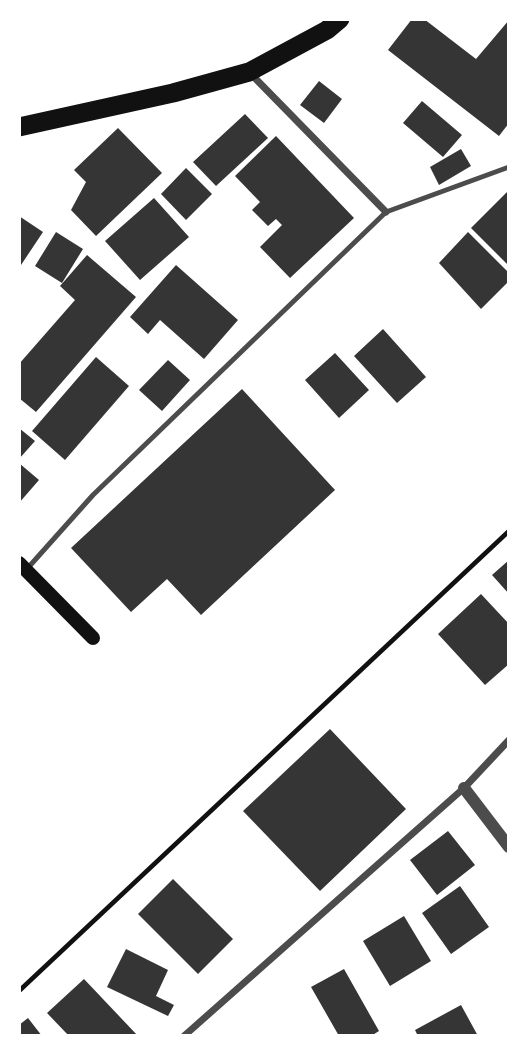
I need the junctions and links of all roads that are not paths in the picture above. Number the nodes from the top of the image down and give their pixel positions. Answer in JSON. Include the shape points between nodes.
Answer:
{"nodes":[{"id":1,"x":340,"y":19,"type":"edge"},
{"id":2,"x":249,"y":72,"type":"junction"},
{"id":3,"x":19,"y":127,"type":"edge"},
{"id":4,"x":509,"y":167,"type":"edge"},
{"id":5,"x":386,"y":212,"type":"junction"},
{"id":6,"x":22,"y":570,"type":"edge"},
{"id":7,"x":93,"y":638,"type":"dead end"},
{"id":8,"x":509,"y":740,"type":"edge"},
{"id":9,"x":464,"y":788,"type":"junction"},
{"id":10,"x":509,"y":847,"type":"edge"},
{"id":11,"x":184,"y":1036,"type":"edge"}],
"edges":[{"from":1,"to":2,"type":"highway"},
{"from":2,"to":3,"type":"highway"},
{"from":2,"to":5,"type":"street"},
{"from":4,"to":5,"type":"lane"},
{"from":5,"to":6,"type":"lane","via":[[93,495]]},
{"from":6,"to":7,"type":"main road"},
{"from":8,"to":9,"type":"street"},
{"from":9,"to":10,"type":"street"},
{"from":9,"to":11,"type":"street"}]}
